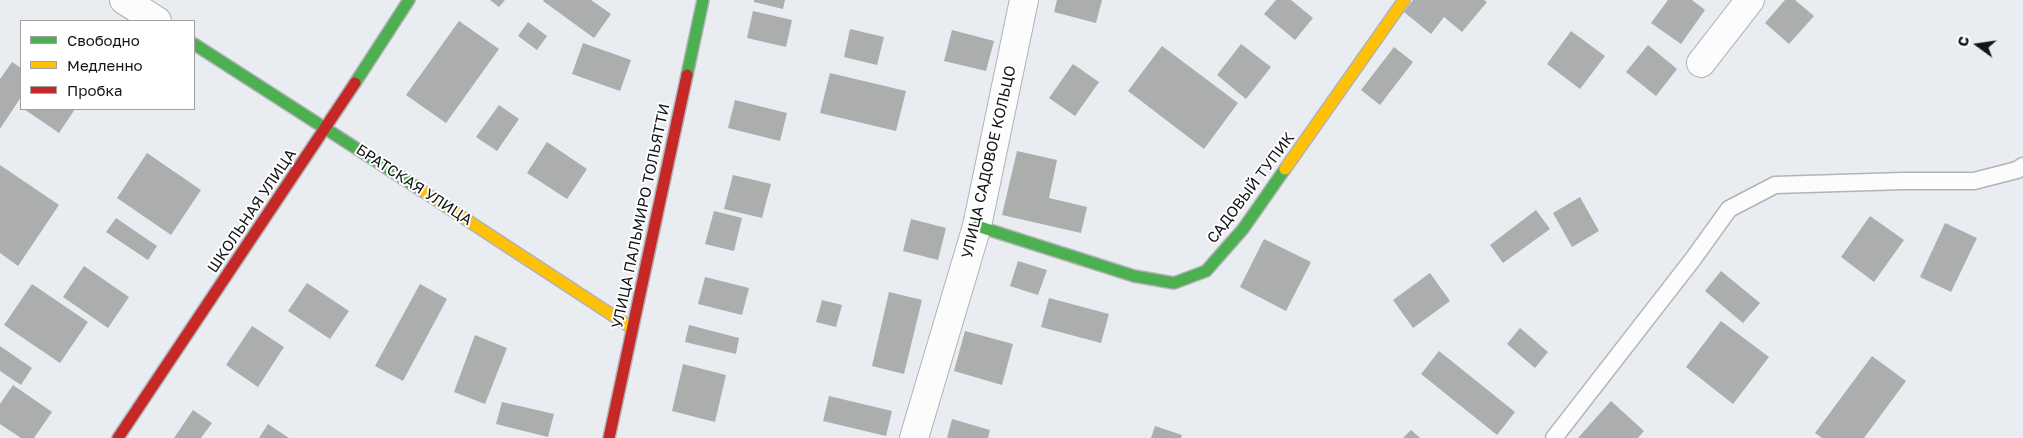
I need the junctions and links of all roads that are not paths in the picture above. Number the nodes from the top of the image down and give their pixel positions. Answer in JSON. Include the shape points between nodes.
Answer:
{"nodes":[{"id":1,"x":124,"y":0,"type":"edge"},
{"id":2,"x":409,"y":0,"type":"edge"},
{"id":3,"x":703,"y":0,"type":"edge"},
{"id":4,"x":1024,"y":0,"type":"edge"},
{"id":5,"x":1404,"y":0,"type":"edge"},
{"id":6,"x":1750,"y":0,"type":"edge"},
{"id":7,"x":156,"y":20,"type":"edge"},
{"id":8,"x":195,"y":45,"type":"edge"},
{"id":9,"x":1701,"y":63,"type":"dead end"},
{"id":10,"x":326,"y":127,"type":"junction"},
{"id":11,"x":2023,"y":166,"type":"edge"},
{"id":12,"x":978,"y":226,"type":"junction"},
{"id":13,"x":632,"y":328,"type":"junction"},
{"id":14,"x":118,"y":438,"type":"edge"},
{"id":15,"x":609,"y":438,"type":"edge"},
{"id":16,"x":914,"y":438,"type":"edge"},
{"id":17,"x":1554,"y":438,"type":"edge"}],
"edges":[{"from":1,"to":7,"type":"street"},
{"from":2,"to":10,"type":"street","name":"ШКОЛЬНАЯ УЛИЦА"},
{"from":3,"to":13,"type":"street","name":"УЛИЦА ПАЛЬМИРО ТОЛЬЯТТИ"},
{"from":4,"to":12,"type":"street","name":"УЛИЦА САДОВОЕ КОЛЬЦО"},
{"from":5,"to":12,"type":"street","name":"САДОВЫЙ ТУПИК","via":[[1243,229],[1206,271],[1174,283],[1134,276]]},
{"from":6,"to":9,"type":"street"},
{"from":8,"to":10,"type":"street","name":"БРАТСКАЯ УЛИЦА"},
{"from":10,"to":13,"type":"street","name":"БРАТСКАЯ УЛИЦА"},
{"from":10,"to":14,"type":"street","name":"ШКОЛЬНАЯ УЛИЦА"},
{"from":11,"to":17,"type":"lane","via":[[1974,181],[1775,185],[1729,209]]},
{"from":12,"to":16,"type":"street","name":"УЛИЦА САДОВОЕ КОЛЬЦО"},
{"from":13,"to":15,"type":"street","name":"УЛИЦА ПАЛЬМИРО ТОЛЬЯТТИ"}]}
